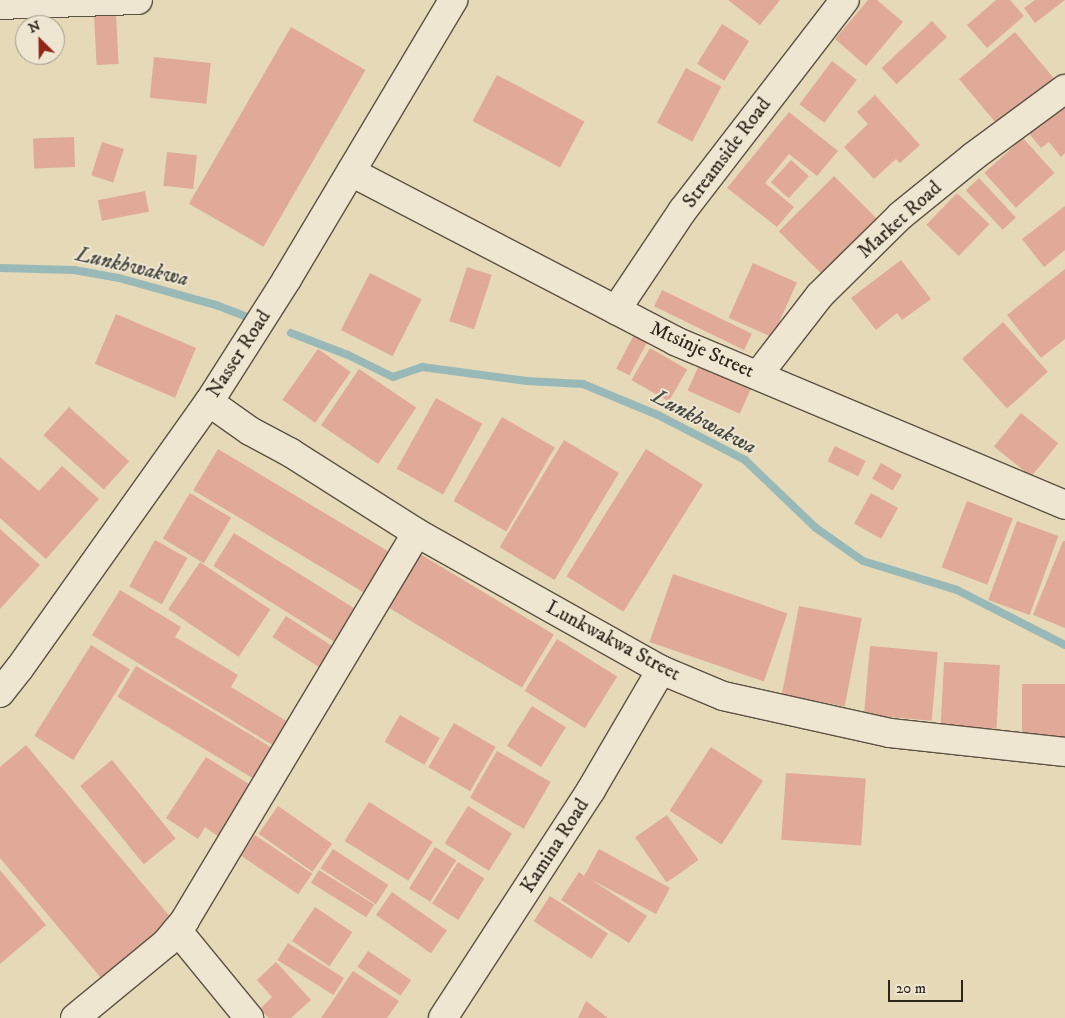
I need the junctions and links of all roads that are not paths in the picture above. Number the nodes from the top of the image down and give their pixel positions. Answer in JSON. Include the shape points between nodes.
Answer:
{"nodes":[{"id":1,"x":138,"y":0,"type":"edge"},
{"id":2,"x":453,"y":0,"type":"edge"},
{"id":3,"x":844,"y":0,"type":"edge"},
{"id":4,"x":0,"y":5,"type":"edge"},
{"id":5,"x":1065,"y":89,"type":"edge"},
{"id":6,"x":351,"y":172,"type":"junction"},
{"id":7,"x":616,"y":310,"type":"junction"},
{"id":8,"x":758,"y":375,"type":"junction"},
{"id":9,"x":209,"y":402,"type":"junction"},
{"id":10,"x":1065,"y":505,"type":"edge"},
{"id":11,"x":417,"y":534,"type":"junction"},
{"id":12,"x":662,"y":670,"type":"junction"},
{"id":13,"x":0,"y":693,"type":"edge"},
{"id":14,"x":1065,"y":752,"type":"edge"},
{"id":15,"x":177,"y":930,"type":"junction"},
{"id":16,"x":74,"y":1018,"type":"edge"},
{"id":17,"x":249,"y":1018,"type":"edge"},
{"id":18,"x":443,"y":1018,"type":"edge"}],
"edges":[{"from":1,"to":4,"type":"street"},
{"from":2,"to":6,"type":"street","name":"Nasser Road"},
{"from":3,"to":7,"type":"street","name":"Streamside Road","via":[[683,210]]},
{"from":5,"to":8,"type":"street","name":"Market Road","via":[[900,216],[820,295]]},
{"from":6,"to":7,"type":"street","name":"Mtsinje Street"},
{"from":6,"to":9,"type":"street","name":"Nasser Road"},
{"from":7,"to":8,"type":"street","name":"Mtsinje Street","via":[[675,341]]},
{"from":8,"to":10,"type":"street","name":"Mtsinje Street"},
{"from":9,"to":11,"type":"street","name":"Lunkwakwa Street","via":[[250,431]]},
{"from":9,"to":13,"type":"street","name":"Nasser Road"},
{"from":11,"to":12,"type":"street","name":"Lunkwakwa Street"},
{"from":11,"to":15,"type":"street"},
{"from":12,"to":14,"type":"street","name":"Lunkwakwa Street","via":[[723,696],[890,733]]},
{"from":12,"to":18,"type":"street","name":"Kamina Road","via":[[591,790]]},
{"from":15,"to":16,"type":"street","via":[[166,943]]},
{"from":15,"to":17,"type":"street"}]}
